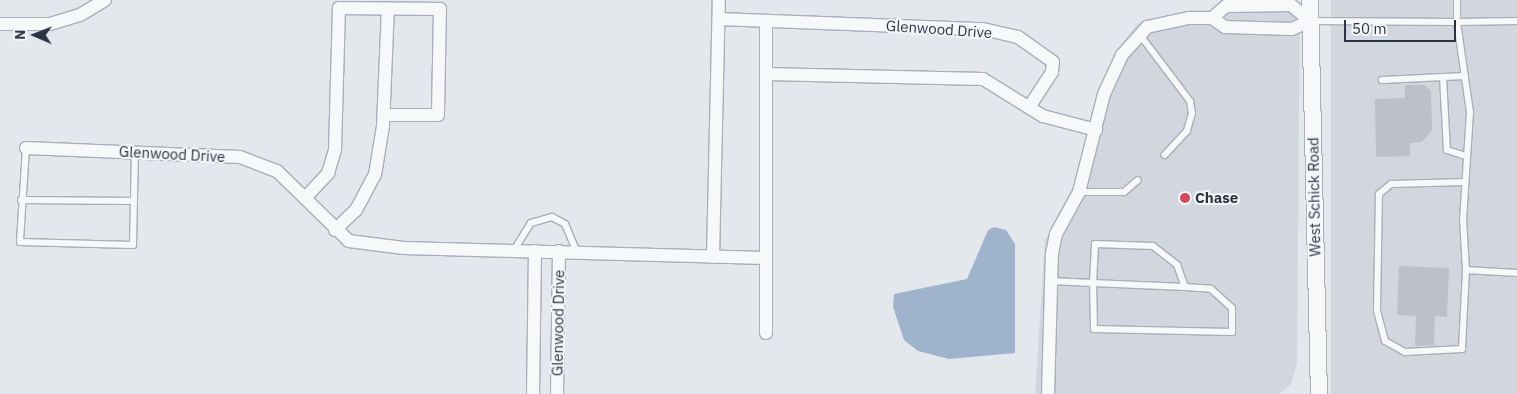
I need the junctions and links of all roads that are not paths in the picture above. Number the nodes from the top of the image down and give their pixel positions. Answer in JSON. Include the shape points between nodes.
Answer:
{"nodes":[{"id":1,"x":105,"y":0,"type":"edge"},
{"id":2,"x":719,"y":0,"type":"edge"},
{"id":3,"x":1310,"y":0,"type":"edge"},
{"id":4,"x":1457,"y":0,"type":"edge"},
{"id":5,"x":388,"y":9,"type":"junction"},
{"id":6,"x":1212,"y":18,"type":"junction"},
{"id":7,"x":719,"y":19,"type":"junction"},
{"id":8,"x":766,"y":21,"type":"junction"},
{"id":9,"x":1310,"y":21,"type":"junction"},
{"id":10,"x":1517,"y":21,"type":"edge"},
{"id":11,"x":1457,"y":22,"type":"junction"},
{"id":12,"x":0,"y":24,"type":"edge"},
{"id":13,"x":1140,"y":35,"type":"junction"},
{"id":14,"x":766,"y":74,"type":"junction"},
{"id":15,"x":1465,"y":76,"type":"junction"},
{"id":16,"x":1443,"y":77,"type":"junction"},
{"id":17,"x":1382,"y":80,"type":"dead end"},
{"id":18,"x":1030,"y":106,"type":"junction"},
{"id":19,"x":384,"y":115,"type":"junction"},
{"id":20,"x":1096,"y":130,"type":"junction"},
{"id":21,"x":26,"y":148,"type":"joint"},
{"id":22,"x":135,"y":152,"type":"junction"},
{"id":23,"x":1164,"y":155,"type":"dead end"},
{"id":24,"x":1466,"y":156,"type":"junction"},
{"id":25,"x":1138,"y":180,"type":"dead end"},
{"id":26,"x":1464,"y":182,"type":"junction"},
{"id":27,"x":1079,"y":192,"type":"junction"},
{"id":28,"x":306,"y":197,"type":"junction"},
{"id":29,"x":21,"y":200,"type":"junction"},
{"id":30,"x":134,"y":201,"type":"junction"},
{"id":31,"x":335,"y":230,"type":"junction"},
{"id":32,"x":514,"y":250,"type":"junction"},
{"id":33,"x":535,"y":251,"type":"junction"},
{"id":34,"x":559,"y":251,"type":"junction"},
{"id":35,"x":577,"y":252,"type":"junction"},
{"id":36,"x":713,"y":257,"type":"junction"},
{"id":37,"x":766,"y":258,"type":"junction"},
{"id":38,"x":1466,"y":270,"type":"junction"},
{"id":39,"x":1517,"y":272,"type":"edge"},
{"id":40,"x":1050,"y":281,"type":"junction"},
{"id":41,"x":1093,"y":283,"type":"junction"},
{"id":42,"x":1185,"y":287,"type":"junction"},
{"id":43,"x":766,"y":334,"type":"dead end"},
{"id":44,"x":533,"y":394,"type":"edge"},
{"id":45,"x":557,"y":394,"type":"edge"},
{"id":46,"x":1048,"y":394,"type":"edge"},
{"id":47,"x":1319,"y":394,"type":"edge"}],
"edges":[{"from":1,"to":12,"type":"street","via":[[80,15],[50,24]]},
{"from":2,"to":7,"type":"street"},
{"from":3,"to":9,"type":"street","name":"West Schick Road"},
{"from":4,"to":11,"type":"lane"},
{"from":5,"to":19,"type":"street"},
{"from":5,"to":19,"type":"street","via":[[440,9],[438,116]]},
{"from":5,"to":28,"type":"street","via":[[339,8],[335,150],[328,173]]},
{"from":6,"to":9,"type":"street","via":[[1225,27],[1292,29]]},
{"from":6,"to":9,"type":"street","via":[[1226,6],[1291,5]]},
{"from":6,"to":13,"type":"street","via":[[1189,18],[1147,28]]},
{"from":7,"to":8,"type":"street","name":"Glenwood Drive"},
{"from":7,"to":36,"type":"street"},
{"from":8,"to":14,"type":"street"},
{"from":8,"to":18,"type":"street","name":"Glenwood Drive","via":[[983,29],[1018,37],[1053,62],[1052,72]]},
{"from":9,"to":11,"type":"lane"},
{"from":9,"to":47,"type":"street","name":"West Schick Road"},
{"from":10,"to":11,"type":"lane"},
{"from":11,"to":15,"type":"lane"},
{"from":13,"to":20,"type":"street","via":[[1122,55],[1104,94]]},
{"from":13,"to":23,"type":"lane","via":[[1184,89],[1191,107],[1186,131]]},
{"from":14,"to":18,"type":"street","via":[[983,79]]},
{"from":14,"to":37,"type":"street"},
{"from":15,"to":16,"type":"lane"},
{"from":15,"to":24,"type":"lane","via":[[1470,112]]},
{"from":16,"to":17,"type":"lane"},
{"from":16,"to":24,"type":"lane","via":[[1447,150]]},
{"from":18,"to":20,"type":"street","via":[[1043,116]]},
{"from":19,"to":31,"type":"street","via":[[375,175],[356,210]]},
{"from":20,"to":27,"type":"street"},
{"from":21,"to":22,"type":"street","name":"Glenwood Drive"},
{"from":21,"to":29,"type":"lane"},
{"from":22,"to":28,"type":"street","name":"Glenwood Drive","via":[[240,157],[276,171]]},
{"from":22,"to":30,"type":"lane"},
{"from":24,"to":26,"type":"lane"},
{"from":25,"to":27,"type":"lane","via":[[1124,192]]},
{"from":26,"to":38,"type":"lane"},
{"from":26,"to":38,"type":"lane","via":[[1391,184],[1379,194],[1377,311],[1385,341],[1405,352],[1462,349]]},
{"from":27,"to":40,"type":"street","via":[[1056,234]]},
{"from":28,"to":31,"type":"street","name":"Glenwood Drive"},
{"from":29,"to":30,"type":"lane"},
{"from":29,"to":30,"type":"lane","via":[[20,242],[133,245]]},
{"from":31,"to":32,"type":"street","name":"Glenwood Drive","via":[[349,241],[404,248]]},
{"from":32,"to":33,"type":"street","name":"Glenwood Drive"},
{"from":32,"to":35,"type":"lane","via":[[531,223],[552,217],[564,224]]},
{"from":33,"to":34,"type":"street","name":"Glenwood Drive"},
{"from":33,"to":44,"type":"street","name":"Glenwood Drive"},
{"from":34,"to":35,"type":"street","name":"Glenwood Drive"},
{"from":34,"to":45,"type":"street","name":"Glenwood Drive"},
{"from":35,"to":36,"type":"street","name":"Glenwood Drive"},
{"from":36,"to":37,"type":"street","name":"Glenwood Drive"},
{"from":37,"to":43,"type":"street"},
{"from":38,"to":39,"type":"lane"},
{"from":40,"to":41,"type":"lane"},
{"from":40,"to":46,"type":"street"},
{"from":41,"to":42,"type":"lane"},
{"from":41,"to":42,"type":"lane","via":[[1095,244],[1153,246],[1177,265]]},
{"from":41,"to":42,"type":"lane","via":[[1094,328],[1232,332],[1232,308],[1211,288]]}]}
